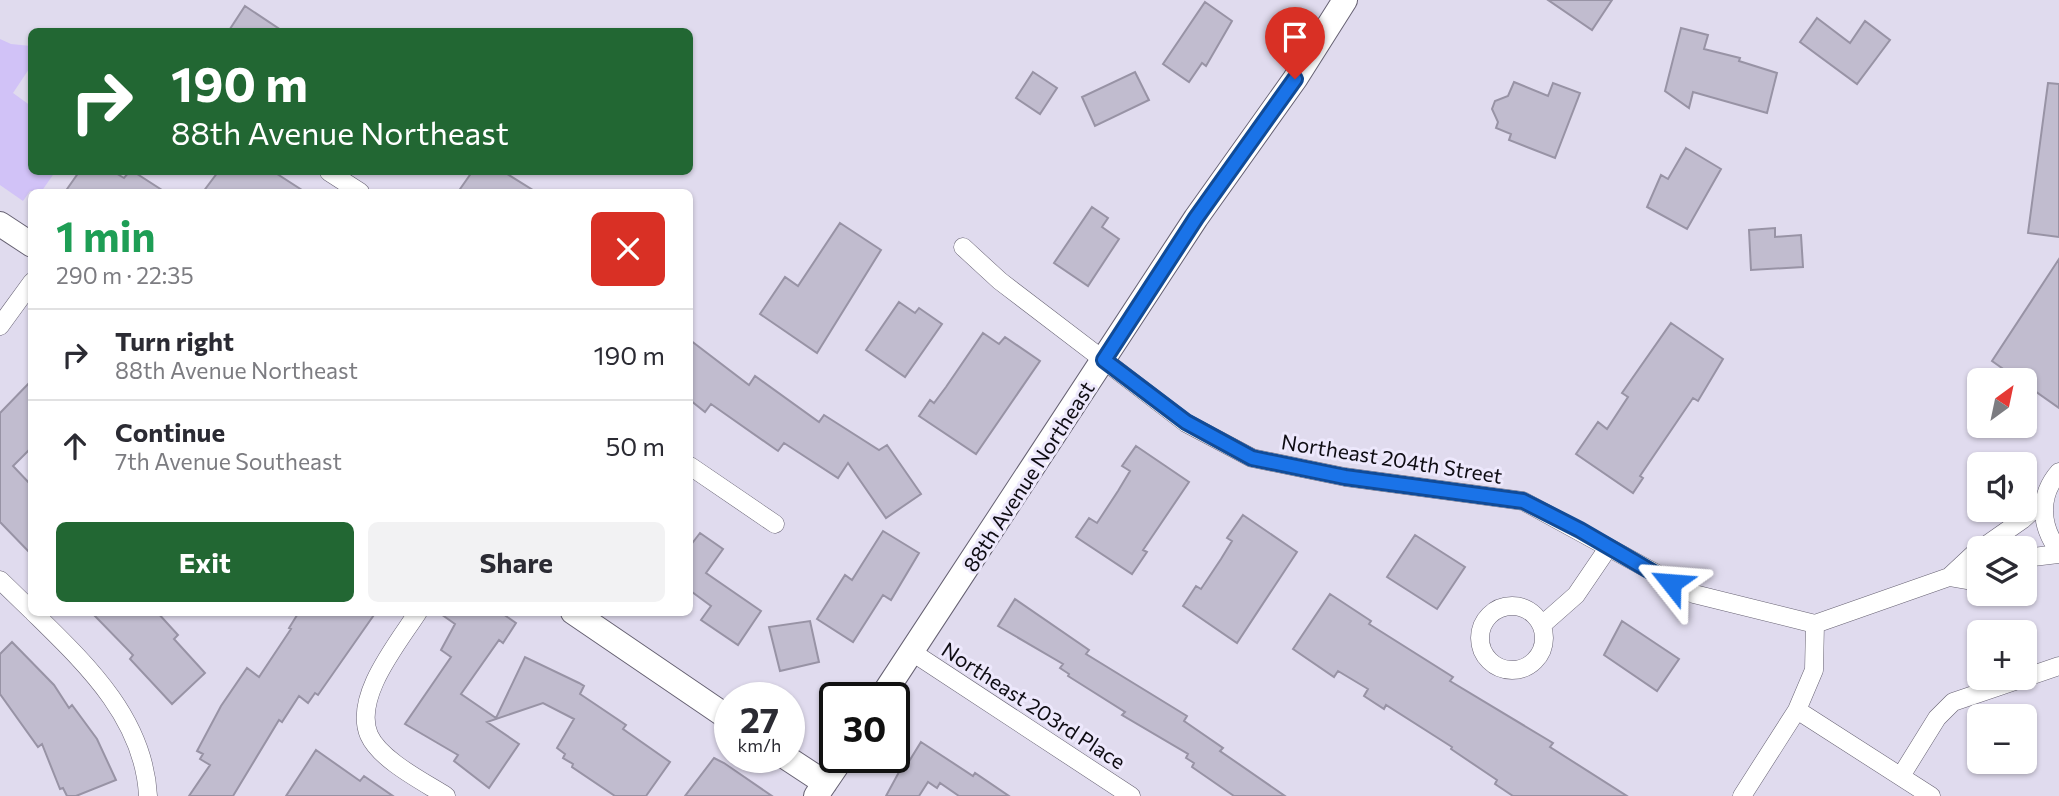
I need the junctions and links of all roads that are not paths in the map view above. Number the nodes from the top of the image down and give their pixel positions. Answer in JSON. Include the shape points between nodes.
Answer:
{"nodes":[{"id":1,"x":1345,"y":0,"type":"edge"},
{"id":2,"x":334,"y":175,"type":"edge"},
{"id":3,"x":355,"y":189,"type":"edge"},
{"id":4,"x":0,"y":224,"type":"edge"},
{"id":5,"x":28,"y":243,"type":"edge"},
{"id":6,"x":963,"y":247,"type":"dead end"},
{"id":7,"x":28,"y":288,"type":"edge"},
{"id":8,"x":0,"y":326,"type":"edge"},
{"id":9,"x":1104,"y":360,"type":"junction"},
{"id":10,"x":693,"y":469,"type":"edge"},
{"id":11,"x":2059,"y":472,"type":"edge"},
{"id":12,"x":2044,"y":500,"type":"junction"},
{"id":13,"x":775,"y":524,"type":"dead end"},
{"id":14,"x":1998,"y":536,"type":"edge"},
{"id":15,"x":1608,"y":548,"type":"junction"},
{"id":16,"x":2059,"y":552,"type":"edge"},
{"id":17,"x":2037,"y":556,"type":"edge"},
{"id":18,"x":1967,"y":561,"type":"edge"},
{"id":19,"x":1949,"y":578,"type":"junction"},
{"id":20,"x":1967,"y":580,"type":"edge"},
{"id":21,"x":2,"y":586,"type":"edge"},
{"id":22,"x":28,"y":609,"type":"edge"},
{"id":23,"x":36,"y":616,"type":"edge"},
{"id":24,"x":415,"y":616,"type":"edge"},
{"id":25,"x":579,"y":616,"type":"edge"},
{"id":26,"x":1815,"y":624,"type":"junction"},
{"id":27,"x":1542,"y":625,"type":"dead end"},
{"id":28,"x":912,"y":652,"type":"junction"},
{"id":29,"x":2059,"y":667,"type":"edge"},
{"id":30,"x":892,"y":682,"type":"edge"},
{"id":31,"x":714,"y":708,"type":"edge"},
{"id":32,"x":1797,"y":709,"type":"junction"},
{"id":33,"x":802,"y":773,"type":"edge"},
{"id":34,"x":832,"y":773,"type":"edge"},
{"id":35,"x":1901,"y":776,"type":"junction"},
{"id":36,"x":820,"y":790,"type":"edge"},
{"id":37,"x":148,"y":796,"type":"edge"},
{"id":38,"x":446,"y":796,"type":"edge"},
{"id":39,"x":1131,"y":796,"type":"edge"},
{"id":40,"x":1742,"y":796,"type":"edge"},
{"id":41,"x":1931,"y":796,"type":"edge"}],
"edges":[{"from":1,"to":9,"type":"street","name":"88th Avenue Northeast"},
{"from":2,"to":3,"type":"street"},
{"from":4,"to":5,"type":"street"},
{"from":6,"to":9,"type":"street","name":"Northeast 204th Street"},
{"from":7,"to":8,"type":"street"},
{"from":9,"to":15,"type":"street","name":"Northeast 204th Street","via":[[1186,422],[1252,458],[1345,477],[1523,501]]},
{"from":9,"to":28,"type":"street","name":"88th Avenue Northeast"},
{"from":10,"to":13,"type":"street"},
{"from":11,"to":12,"type":"street"},
{"from":12,"to":14,"type":"street"},
{"from":12,"to":16,"type":"street","via":[[2043,519]]},
{"from":15,"to":26,"type":"street","name":"Northeast 204th Street","via":[[1694,594]]},
{"from":15,"to":27,"type":"street","via":[[1576,595]]},
{"from":16,"to":17,"type":"street"},
{"from":18,"to":19,"type":"street"},
{"from":19,"to":20,"type":"street"},
{"from":19,"to":26,"type":"street"},
{"from":21,"to":22,"type":"street"},
{"from":23,"to":37,"type":"street","via":[[88,666],[130,723],[147,771]]},
{"from":24,"to":38,"type":"street","via":[[377,676],[366,705],[369,735],[393,762]]},
{"from":25,"to":31,"type":"street"},
{"from":26,"to":32,"type":"street","via":[[1814,670]]},
{"from":28,"to":30,"type":"street","name":"88th Avenue Northeast"},
{"from":28,"to":39,"type":"street","name":"Northeast 203rd Place"},
{"from":29,"to":35,"type":"street","via":[[1953,702],[1937,718]]},
{"from":32,"to":35,"type":"street"},
{"from":32,"to":40,"type":"street"},
{"from":33,"to":36,"type":"street"},
{"from":34,"to":36,"type":"street"},
{"from":35,"to":41,"type":"street"}]}
